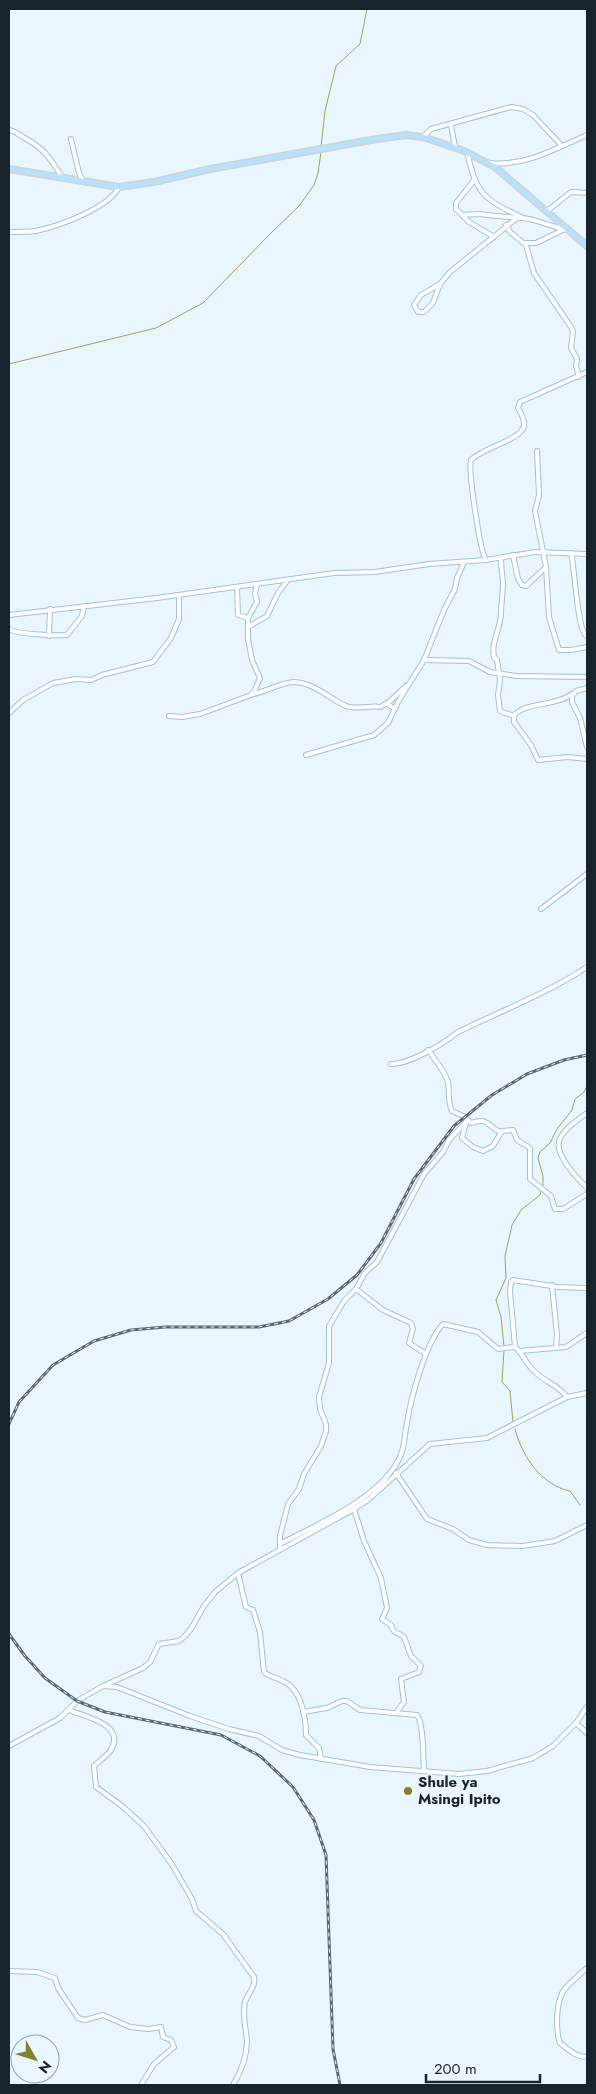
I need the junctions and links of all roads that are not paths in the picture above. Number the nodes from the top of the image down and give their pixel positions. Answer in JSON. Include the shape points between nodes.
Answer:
{"nodes":[{"id":1,"x":451,"y":125,"type":"junction"},
{"id":2,"x":9,"y":130,"type":"edge"},
{"id":3,"x":587,"y":135,"type":"edge"},
{"id":4,"x":423,"y":137,"type":"junction"},
{"id":5,"x":71,"y":139,"type":"dead end"},
{"id":6,"x":562,"y":146,"type":"junction"},
{"id":7,"x":455,"y":147,"type":"junction"},
{"id":8,"x":467,"y":152,"type":"junction"},
{"id":9,"x":489,"y":163,"type":"junction"},
{"id":10,"x":9,"y":169,"type":"edge"},
{"id":11,"x":62,"y":177,"type":"junction"},
{"id":12,"x":475,"y":179,"type":"junction"},
{"id":13,"x":83,"y":181,"type":"junction"},
{"id":14,"x":120,"y":187,"type":"junction"},
{"id":15,"x":587,"y":193,"type":"edge"},
{"id":16,"x":547,"y":211,"type":"junction"},
{"id":17,"x":462,"y":216,"type":"junction"},
{"id":18,"x":519,"y":217,"type":"junction"},
{"id":19,"x":506,"y":225,"type":"junction"},
{"id":20,"x":566,"y":230,"type":"junction"},
{"id":21,"x":9,"y":232,"type":"edge"},
{"id":22,"x":494,"y":237,"type":"junction"},
{"id":23,"x":524,"y":243,"type":"junction"},
{"id":24,"x":587,"y":246,"type":"edge"},
{"id":25,"x":440,"y":284,"type":"junction"},
{"id":26,"x":587,"y":372,"type":"edge"},
{"id":27,"x":579,"y":377,"type":"junction"},
{"id":28,"x":538,"y":451,"type":"dead end"},
{"id":29,"x":543,"y":551,"type":"junction"},
{"id":30,"x":571,"y":553,"type":"junction"},
{"id":31,"x":587,"y":554,"type":"edge"},
{"id":32,"x":513,"y":555,"type":"junction"},
{"id":33,"x":501,"y":558,"type":"junction"},
{"id":34,"x":486,"y":560,"type":"junction"},
{"id":35,"x":464,"y":562,"type":"junction"},
{"id":36,"x":546,"y":567,"type":"junction"},
{"id":37,"x":287,"y":581,"type":"junction"},
{"id":38,"x":256,"y":585,"type":"junction"},
{"id":39,"x":237,"y":588,"type":"junction"},
{"id":40,"x":179,"y":595,"type":"junction"},
{"id":41,"x":84,"y":606,"type":"junction"},
{"id":42,"x":50,"y":609,"type":"junction"},
{"id":43,"x":9,"y":614,"type":"edge"},
{"id":44,"x":248,"y":618,"type":"junction"},
{"id":45,"x":248,"y":627,"type":"junction"},
{"id":46,"x":9,"y":629,"type":"edge"},
{"id":47,"x":49,"y":636,"type":"junction"},
{"id":48,"x":587,"y":636,"type":"edge"},
{"id":49,"x":587,"y":647,"type":"edge"},
{"id":50,"x":424,"y":660,"type":"junction"},
{"id":51,"x":499,"y":673,"type":"junction"},
{"id":52,"x":587,"y":677,"type":"edge"},
{"id":53,"x":410,"y":683,"type":"junction"},
{"id":54,"x":587,"y":688,"type":"edge"},
{"id":55,"x":253,"y":694,"type":"junction"},
{"id":56,"x":572,"y":694,"type":"junction"},
{"id":57,"x":387,"y":704,"type":"junction"},
{"id":58,"x":395,"y":709,"type":"junction"},
{"id":59,"x":9,"y":713,"type":"edge"},
{"id":60,"x":169,"y":716,"type":"dead end"},
{"id":61,"x":514,"y":716,"type":"junction"},
{"id":62,"x":587,"y":747,"type":"edge"},
{"id":63,"x":306,"y":755,"type":"dead end"},
{"id":64,"x":587,"y":760,"type":"edge"},
{"id":65,"x":587,"y":874,"type":"edge"},
{"id":66,"x":541,"y":909,"type":"dead end"},
{"id":67,"x":587,"y":967,"type":"edge"},
{"id":68,"x":428,"y":1050,"type":"junction"},
{"id":69,"x":391,"y":1064,"type":"dead end"},
{"id":70,"x":587,"y":1113,"type":"edge"},
{"id":71,"x":466,"y":1121,"type":"junction"},
{"id":72,"x":500,"y":1132,"type":"junction"},
{"id":73,"x":587,"y":1188,"type":"edge"},
{"id":74,"x":587,"y":1194,"type":"edge"},
{"id":75,"x":552,"y":1286,"type":"junction"},
{"id":76,"x":587,"y":1287,"type":"edge"},
{"id":77,"x":356,"y":1289,"type":"junction"},
{"id":78,"x":587,"y":1334,"type":"edge"},
{"id":79,"x":515,"y":1346,"type":"junction"},
{"id":80,"x":556,"y":1348,"type":"junction"},
{"id":81,"x":520,"y":1351,"type":"junction"},
{"id":82,"x":426,"y":1354,"type":"junction"},
{"id":83,"x":587,"y":1393,"type":"edge"},
{"id":84,"x":567,"y":1397,"type":"junction"},
{"id":85,"x":396,"y":1473,"type":"junction"},
{"id":86,"x":354,"y":1509,"type":"junction"},
{"id":87,"x":587,"y":1525,"type":"edge"},
{"id":88,"x":280,"y":1546,"type":"junction"},
{"id":89,"x":238,"y":1573,"type":"junction"},
{"id":90,"x":103,"y":1686,"type":"junction"},
{"id":91,"x":587,"y":1707,"type":"edge"},
{"id":92,"x":69,"y":1710,"type":"junction"},
{"id":93,"x":303,"y":1712,"type":"junction"},
{"id":94,"x":396,"y":1713,"type":"junction"},
{"id":95,"x":576,"y":1723,"type":"junction"},
{"id":96,"x":587,"y":1732,"type":"edge"},
{"id":97,"x":9,"y":1746,"type":"edge"},
{"id":98,"x":322,"y":1758,"type":"junction"},
{"id":99,"x":424,"y":1771,"type":"junction"},
{"id":100,"x":587,"y":1968,"type":"edge"},
{"id":101,"x":9,"y":1970,"type":"edge"},
{"id":102,"x":587,"y":2057,"type":"edge"},
{"id":103,"x":141,"y":2085,"type":"edge"},
{"id":104,"x":233,"y":2085,"type":"edge"}],
"edges":[{"from":1,"to":4,"type":"street","via":[[429,130]]},
{"from":1,"to":6,"type":"street","via":[[502,109],[518,108],[533,114]]},
{"from":1,"to":7,"type":"street"},
{"from":2,"to":11,"type":"street","via":[[37,144]]},
{"from":3,"to":6,"type":"street"},
{"from":4,"to":7,"type":"main road"},
{"from":4,"to":14,"type":"main road","via":[[406,135],[371,140]]},
{"from":5,"to":13,"type":"street"},
{"from":6,"to":9,"type":"street","via":[[538,156]]},
{"from":7,"to":8,"type":"main road"},
{"from":8,"to":9,"type":"main road"},
{"from":8,"to":12,"type":"street"},
{"from":9,"to":16,"type":"main road"},
{"from":10,"to":11,"type":"main road"},
{"from":11,"to":13,"type":"main road"},
{"from":12,"to":17,"type":"street","via":[[456,203],[456,209]]},
{"from":12,"to":18,"type":"street","via":[[487,198]]},
{"from":13,"to":14,"type":"main road"},
{"from":14,"to":21,"type":"street","via":[[110,199],[52,227]]},
{"from":15,"to":16,"type":"street","via":[[570,192]]},
{"from":16,"to":20,"type":"main road"},
{"from":17,"to":18,"type":"street"},
{"from":17,"to":22,"type":"street"},
{"from":18,"to":19,"type":"street"},
{"from":18,"to":20,"type":"street"},
{"from":19,"to":22,"type":"street"},
{"from":19,"to":23,"type":"street"},
{"from":20,"to":23,"type":"street","via":[[536,243]]},
{"from":20,"to":24,"type":"main road"},
{"from":22,"to":25,"type":"street","via":[[460,262]]},
{"from":23,"to":27,"type":"street","via":[[534,273],[573,332],[571,348],[577,359]]},
{"from":25,"to":25,"type":"street","via":[[417,298],[414,306],[418,312],[424,312],[433,303]]},
{"from":26,"to":27,"type":"street"},
{"from":27,"to":34,"type":"street","via":[[520,402],[518,408],[524,429],[472,460],[480,540]]},
{"from":28,"to":29,"type":"street","via":[[539,495],[535,511]]},
{"from":29,"to":30,"type":"street"},
{"from":29,"to":32,"type":"street"},
{"from":29,"to":36,"type":"street"},
{"from":30,"to":31,"type":"street"},
{"from":30,"to":48,"type":"street","via":[[582,628],[584,636]]},
{"from":32,"to":33,"type":"street"},
{"from":32,"to":36,"type":"street","via":[[522,585],[532,582]]},
{"from":33,"to":34,"type":"street"},
{"from":33,"to":51,"type":"street","via":[[500,616],[492,646]]},
{"from":34,"to":35,"type":"street"},
{"from":35,"to":37,"type":"street","via":[[334,573]]},
{"from":35,"to":50,"type":"street"},
{"from":36,"to":49,"type":"street","via":[[549,617],[558,650]]},
{"from":37,"to":38,"type":"street"},
{"from":37,"to":45,"type":"street","via":[[267,616]]},
{"from":38,"to":39,"type":"street"},
{"from":38,"to":44,"type":"street","via":[[257,602]]},
{"from":39,"to":40,"type":"street"},
{"from":39,"to":44,"type":"street","via":[[238,615]]},
{"from":40,"to":41,"type":"street"},
{"from":40,"to":59,"type":"street","via":[[179,619],[171,638],[153,662],[91,680],[53,683],[23,700]]},
{"from":41,"to":42,"type":"street"},
{"from":41,"to":47,"type":"street","via":[[84,614],[70,633]]},
{"from":42,"to":43,"type":"street"},
{"from":42,"to":47,"type":"street"},
{"from":44,"to":45,"type":"street"},
{"from":45,"to":55,"type":"street","via":[[250,654],[260,678]]},
{"from":46,"to":47,"type":"street","via":[[14,633],[34,632]]},
{"from":50,"to":51,"type":"street","via":[[469,661]]},
{"from":50,"to":53,"type":"street"},
{"from":51,"to":52,"type":"street","via":[[532,678]]},
{"from":51,"to":61,"type":"street","via":[[500,711]]},
{"from":53,"to":57,"type":"street"},
{"from":53,"to":58,"type":"street"},
{"from":54,"to":56,"type":"street"},
{"from":55,"to":57,"type":"street","via":[[293,682],[314,686],[348,706],[381,707]]},
{"from":55,"to":60,"type":"street","via":[[200,714]]},
{"from":56,"to":61,"type":"street","via":[[561,701],[516,712]]},
{"from":56,"to":62,"type":"street"},
{"from":57,"to":58,"type":"street"},
{"from":58,"to":63,"type":"street","via":[[388,723],[374,735]]},
{"from":61,"to":64,"type":"street","via":[[514,722],[538,760],[568,757]]},
{"from":65,"to":66,"type":"street"},
{"from":67,"to":68,"type":"street"},
{"from":68,"to":69,"type":"street","via":[[404,1063]]},
{"from":68,"to":71,"type":"street","via":[[448,1082],[447,1097],[452,1111]]},
{"from":70,"to":73,"type":"street","via":[[567,1130],[558,1147]]},
{"from":71,"to":72,"type":"street","via":[[484,1120]]},
{"from":71,"to":72,"type":"street","via":[[462,1138],[478,1149],[488,1150]]},
{"from":71,"to":77,"type":"street","via":[[424,1174],[380,1257]]},
{"from":72,"to":74,"type":"street","via":[[513,1130],[517,1140],[530,1148],[530,1179],[551,1196],[555,1209],[563,1209]]},
{"from":75,"to":76,"type":"street"},
{"from":75,"to":79,"type":"street","via":[[510,1282]]},
{"from":75,"to":80,"type":"street"},
{"from":77,"to":82,"type":"street","via":[[383,1310],[411,1323],[413,1329],[409,1343]]},
{"from":77,"to":88,"type":"street","via":[[344,1301],[328,1330],[330,1357],[319,1397],[326,1431],[299,1489],[288,1504]]},
{"from":78,"to":80,"type":"street","via":[[578,1341]]},
{"from":79,"to":81,"type":"street"},
{"from":79,"to":82,"type":"street","via":[[498,1348],[478,1332],[446,1323],[441,1325]]},
{"from":80,"to":81,"type":"street"},
{"from":81,"to":84,"type":"street","via":[[536,1373]]},
{"from":82,"to":88,"type":"street","via":[[397,1464],[364,1497]]},
{"from":83,"to":84,"type":"street"},
{"from":84,"to":85,"type":"street","via":[[487,1438],[430,1444]]},
{"from":85,"to":86,"type":"street"},
{"from":85,"to":87,"type":"street","via":[[427,1519],[487,1546],[523,1546],[554,1540]]},
{"from":86,"to":88,"type":"street","via":[[299,1541]]},
{"from":86,"to":94,"type":"street","via":[[381,1578],[387,1608],[382,1619],[396,1634],[404,1637],[411,1656],[421,1666],[419,1672],[401,1679],[404,1702]]},
{"from":88,"to":89,"type":"street"},
{"from":89,"to":90,"type":"street","via":[[215,1592],[184,1637],[179,1641],[159,1644],[143,1668]]},
{"from":89,"to":93,"type":"street","via":[[244,1603],[252,1610],[260,1632],[264,1672],[289,1684]]},
{"from":90,"to":92,"type":"street","via":[[77,1701]]},
{"from":90,"to":98,"type":"street","via":[[117,1687],[190,1716],[259,1736],[300,1756]]},
{"from":91,"to":95,"type":"street"},
{"from":92,"to":97,"type":"street"},
{"from":92,"to":104,"type":"street","via":[[110,1728],[112,1748],[93,1770],[96,1787],[144,1826],[171,1864],[196,1911],[223,1934],[254,1977],[244,2009],[247,2044],[243,2065]]},
{"from":93,"to":94,"type":"street","via":[[347,1701],[360,1710]]},
{"from":93,"to":98,"type":"street","via":[[307,1737],[319,1748]]},
{"from":94,"to":99,"type":"street","via":[[419,1717]]},
{"from":95,"to":96,"type":"street"},
{"from":95,"to":99,"type":"street","via":[[553,1746],[533,1758],[487,1772]]},
{"from":98,"to":99,"type":"street","via":[[370,1767]]},
{"from":100,"to":102,"type":"street","via":[[560,1994],[557,2008],[560,2044]]},
{"from":101,"to":103,"type":"street","via":[[38,1972],[55,1978],[78,2018],[85,2020],[102,2015],[130,2027],[161,2027],[163,2037],[174,2047],[154,2064]]}]}
